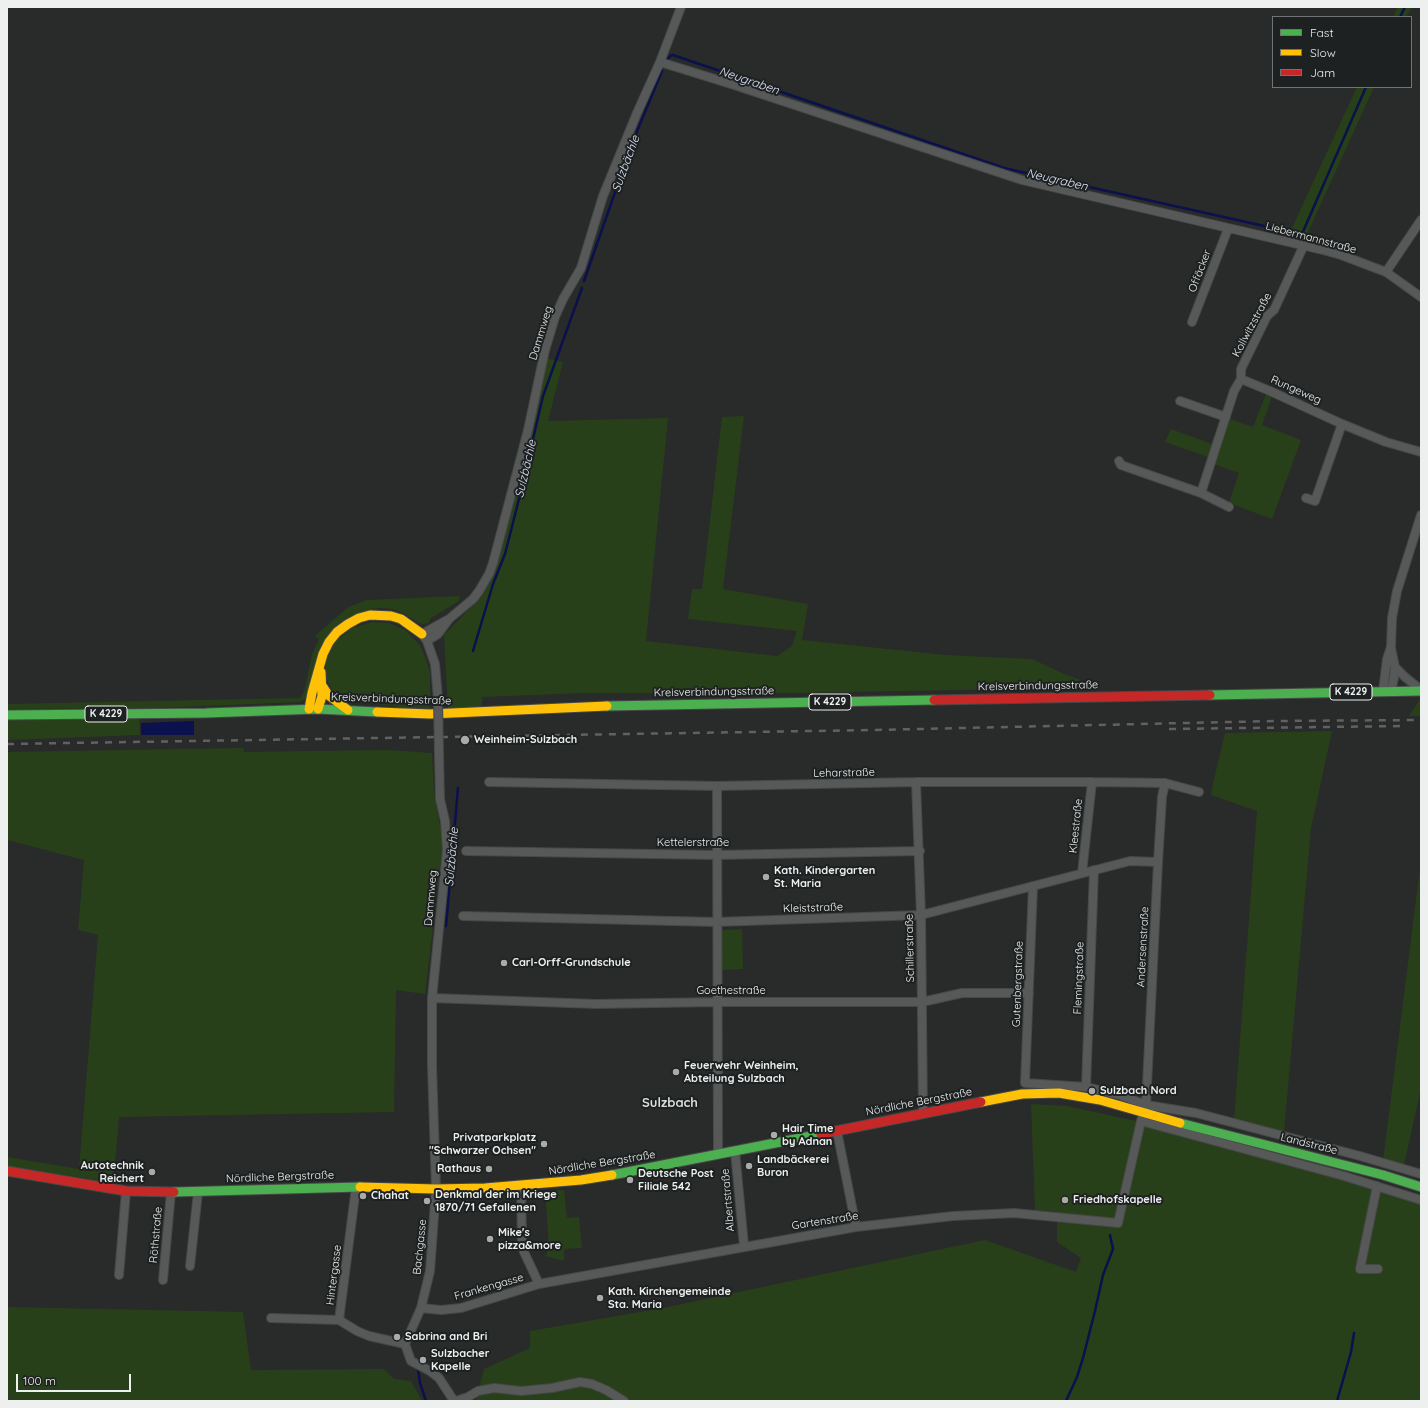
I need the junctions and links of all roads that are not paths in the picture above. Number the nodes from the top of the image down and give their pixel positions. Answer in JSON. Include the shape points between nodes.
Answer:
{"nodes":[{"id":1,"x":681,"y":7,"type":"edge"},
{"id":2,"x":660,"y":62,"type":"junction"},
{"id":3,"x":1421,"y":220,"type":"edge"},
{"id":4,"x":1228,"y":228,"type":"junction"},
{"id":5,"x":1304,"y":245,"type":"junction"},
{"id":6,"x":1386,"y":272,"type":"junction"},
{"id":7,"x":1421,"y":296,"type":"edge"},
{"id":8,"x":1192,"y":322,"type":"dead end"},
{"id":9,"x":1241,"y":379,"type":"junction"},
{"id":10,"x":1180,"y":401,"type":"dead end"},
{"id":11,"x":1226,"y":417,"type":"junction"},
{"id":12,"x":1342,"y":424,"type":"junction"},
{"id":13,"x":1421,"y":452,"type":"edge"},
{"id":14,"x":1119,"y":461,"type":"dead end"},
{"id":15,"x":1201,"y":493,"type":"junction"},
{"id":16,"x":1306,"y":498,"type":"dead end"},
{"id":17,"x":1229,"y":507,"type":"dead end"},
{"id":18,"x":1421,"y":515,"type":"edge"},
{"id":19,"x":425,"y":638,"type":"junction"},
{"id":20,"x":1391,"y":647,"type":"junction"},
{"id":21,"x":320,"y":664,"type":"junction"},
{"id":22,"x":1395,"y":667,"type":"junction"},
{"id":23,"x":323,"y":687,"type":"junction"},
{"id":24,"x":1421,"y":690,"type":"edge"},
{"id":25,"x":1387,"y":691,"type":"junction"},
{"id":26,"x":314,"y":709,"type":"junction"},
{"id":27,"x":348,"y":710,"type":"junction"},
{"id":28,"x":7,"y":715,"type":"edge"},
{"id":29,"x":489,"y":782,"type":"dead end"},
{"id":30,"x":916,"y":782,"type":"junction"},
{"id":31,"x":1092,"y":782,"type":"junction"},
{"id":32,"x":1165,"y":783,"type":"junction"},
{"id":33,"x":717,"y":786,"type":"junction"},
{"id":34,"x":1199,"y":792,"type":"dead end"},
{"id":35,"x":466,"y":851,"type":"dead end"},
{"id":36,"x":920,"y":851,"type":"junction"},
{"id":37,"x":716,"y":855,"type":"junction"},
{"id":38,"x":1158,"y":862,"type":"junction"},
{"id":39,"x":1094,"y":870,"type":"junction"},
{"id":40,"x":1082,"y":873,"type":"junction"},
{"id":41,"x":1033,"y":886,"type":"junction"},
{"id":42,"x":921,"y":915,"type":"junction"},
{"id":43,"x":462,"y":916,"type":"dead end"},
{"id":44,"x":716,"y":922,"type":"junction"},
{"id":45,"x":1028,"y":993,"type":"junction"},
{"id":46,"x":432,"y":998,"type":"junction"},
{"id":47,"x":717,"y":1002,"type":"junction"},
{"id":48,"x":922,"y":1002,"type":"junction"},
{"id":49,"x":1086,"y":1087,"type":"junction"},
{"id":50,"x":1145,"y":1108,"type":"junction"},
{"id":51,"x":922,"y":1113,"type":"junction"},
{"id":52,"x":1140,"y":1121,"type":"junction"},
{"id":53,"x":1191,"y":1126,"type":"joint"},
{"id":54,"x":837,"y":1131,"type":"junction"},
{"id":55,"x":735,"y":1151,"type":"junction"},
{"id":56,"x":718,"y":1154,"type":"junction"},
{"id":57,"x":7,"y":1170,"type":"edge"},
{"id":58,"x":1421,"y":1174,"type":"edge"},
{"id":59,"x":521,"y":1185,"type":"junction"},
{"id":60,"x":1377,"y":1186,"type":"junction"},
{"id":61,"x":356,"y":1187,"type":"junction"},
{"id":62,"x":1421,"y":1188,"type":"edge"},
{"id":63,"x":436,"y":1189,"type":"junction"},
{"id":64,"x":126,"y":1191,"type":"junction"},
{"id":65,"x":171,"y":1192,"type":"junction"},
{"id":66,"x":198,"y":1192,"type":"junction"},
{"id":67,"x":1421,"y":1200,"type":"edge"},
{"id":68,"x":1118,"y":1223,"type":"joint"},
{"id":69,"x":856,"y":1227,"type":"junction"},
{"id":70,"x":744,"y":1246,"type":"junction"},
{"id":71,"x":190,"y":1266,"type":"dead end"},
{"id":72,"x":1378,"y":1269,"type":"dead end"},
{"id":73,"x":119,"y":1275,"type":"dead end"},
{"id":74,"x":163,"y":1280,"type":"dead end"},
{"id":75,"x":539,"y":1284,"type":"junction"},
{"id":76,"x":421,"y":1308,"type":"junction"},
{"id":77,"x":271,"y":1318,"type":"dead end"},
{"id":78,"x":339,"y":1320,"type":"junction"},
{"id":79,"x":405,"y":1344,"type":"junction"},
{"id":80,"x":455,"y":1401,"type":"edge"},
{"id":81,"x":624,"y":1401,"type":"edge"}],
"edges":[{"from":1,"to":2,"type":"street","name":"Dammweg"},
{"from":2,"to":4,"type":"street","name":"Liebermannstraße","via":[[1022,180]]},
{"from":2,"to":19,"type":"street","name":"Dammweg","via":[[603,196],[581,268],[555,317],[491,568],[476,595]]},
{"from":3,"to":6,"type":"street"},
{"from":4,"to":5,"type":"street","name":"Liebermannstraße"},
{"from":4,"to":8,"type":"street","name":"Offäcker"},
{"from":5,"to":6,"type":"street","name":"Liebermannstraße","via":[[1341,255]]},
{"from":5,"to":9,"type":"street","name":"Kollwitzstraße","via":[[1274,310],[1267,316],[1241,369]]},
{"from":6,"to":7,"type":"street","name":"Liebermannstraße"},
{"from":9,"to":11,"type":"street","name":"Kollwitzstraße","via":[[1234,391]]},
{"from":9,"to":12,"type":"street","name":"Rungeweg"},
{"from":10,"to":11,"type":"street"},
{"from":11,"to":15,"type":"street","name":"Kollwitzstraße"},
{"from":12,"to":13,"type":"street","name":"Rungeweg","via":[[1386,442]]},
{"from":12,"to":16,"type":"street","via":[[1315,501]]},
{"from":14,"to":15,"type":"street","via":[[1121,465]]},
{"from":15,"to":17,"type":"street"},
{"from":18,"to":20,"type":"street","via":[[1397,591],[1392,618]]},
{"from":19,"to":21,"type":"main road","via":[[401,619],[370,615],[359,618],[337,632],[329,642]]},
{"from":19,"to":46,"type":"street","name":"Dammweg","bridge":true,"via":[[435,664],[440,799],[445,820],[446,850]]},
{"from":20,"to":22,"type":"street"},
{"from":20,"to":25,"type":"street","via":[[1387,659]]},
{"from":21,"to":23,"type":"main road"},
{"from":21,"to":26,"type":"main road","via":[[312,693]]},
{"from":22,"to":24,"type":"street"},
{"from":22,"to":25,"type":"street","via":[[1394,678]]},
{"from":23,"to":26,"type":"main road","via":[[321,700]]},
{"from":23,"to":27,"type":"main road","via":[[328,695]]},
{"from":24,"to":25,"type":"main road","name":"Kreisverbindungsstraße","number":"K 4229"},
{"from":25,"to":27,"type":"main road","name":"Kreisverbindungsstraße","number":"K 4229","via":[[576,706],[430,714]]},
{"from":26,"to":27,"type":"main road","name":"Kreisverbindungsstraße","number":"K 4229"},
{"from":26,"to":28,"type":"main road","name":"Kreisverbindungsstraße","number":"K 4229"},
{"from":29,"to":33,"type":"street","name":"Leharstraße"},
{"from":30,"to":31,"type":"street","name":"Leharstraße"},
{"from":30,"to":33,"type":"street","name":"Leharstraße"},
{"from":30,"to":36,"type":"street","name":"Schillerstraße"},
{"from":31,"to":32,"type":"street","name":"Leharstraße"},
{"from":31,"to":40,"type":"street","name":"Kleestraße"},
{"from":32,"to":34,"type":"street","name":"Leharstraße"},
{"from":32,"to":38,"type":"street","name":"Andersenstraße"},
{"from":33,"to":37,"type":"street"},
{"from":35,"to":37,"type":"street","name":"Kettelerstraße"},
{"from":36,"to":37,"type":"street","name":"Kettelerstraße"},
{"from":36,"to":42,"type":"street","name":"Schillerstraße"},
{"from":37,"to":44,"type":"street"},
{"from":38,"to":39,"type":"street","name":"Kleiststraße","via":[[1130,861]]},
{"from":38,"to":50,"type":"street","name":"Andersenstraße"},
{"from":39,"to":40,"type":"street","name":"Kleiststraße"},
{"from":39,"to":49,"type":"street","name":"Flemingstraße"},
{"from":40,"to":41,"type":"street","name":"Kleiststraße"},
{"from":41,"to":42,"type":"street","name":"Kleiststraße"},
{"from":41,"to":45,"type":"street","name":"Gutenbergstraße"},
{"from":42,"to":44,"type":"street","name":"Kleiststraße"},
{"from":42,"to":48,"type":"street","name":"Schillerstraße"},
{"from":43,"to":44,"type":"street","name":"Kleiststraße"},
{"from":44,"to":47,"type":"street"},
{"from":45,"to":48,"type":"street","name":"Goethestraße","via":[[962,993]]},
{"from":45,"to":49,"type":"street","name":"Gutenbergstraße","via":[[1025,1083]]},
{"from":46,"to":47,"type":"street","name":"Goethestraße","via":[[596,1004]]},
{"from":46,"to":63,"type":"street","name":"Dammweg"},
{"from":47,"to":48,"type":"street","name":"Goethestraße"},
{"from":47,"to":56,"type":"street"},
{"from":48,"to":51,"type":"street","name":"Schillerstraße"},
{"from":49,"to":50,"type":"street","via":[[1120,1095]]},
{"from":50,"to":51,"type":"main road","name":"Nördliche Bergstraße","via":[[1059,1093],[1022,1094]]},
{"from":50,"to":52,"type":"street","name":"Andersenstraße"},
{"from":50,"to":53,"type":"main road","name":"Nördliche Bergstraße"},
{"from":50,"to":58,"type":"street","via":[[1196,1113]]},
{"from":51,"to":54,"type":"main road","name":"Nördliche Bergstraße"},
{"from":52,"to":60,"type":"street"},
{"from":52,"to":68,"type":"street","name":"Andersenstraße"},
{"from":53,"to":62,"type":"main road","name":"Landstraße","via":[[1383,1175]]},
{"from":54,"to":55,"type":"main road","name":"Nördliche Bergstraße"},
{"from":54,"to":69,"type":"street"},
{"from":55,"to":56,"type":"main road","name":"Nördliche Bergstraße"},
{"from":55,"to":70,"type":"street","name":"Albertstraße"},
{"from":56,"to":59,"type":"main road","name":"Nördliche Bergstraße","via":[[589,1179]]},
{"from":57,"to":64,"type":"main road","name":"Nördliche Bergstraße"},
{"from":59,"to":63,"type":"main road","name":"Nördliche Bergstraße"},
{"from":59,"to":75,"type":"street","via":[[522,1242]]},
{"from":60,"to":67,"type":"street"},
{"from":60,"to":72,"type":"street","via":[[1360,1269]]},
{"from":61,"to":63,"type":"main road","name":"Nördliche Bergstraße"},
{"from":61,"to":66,"type":"main road","name":"Nördliche Bergstraße"},
{"from":61,"to":78,"type":"street","name":"Hintergasse"},
{"from":63,"to":76,"type":"street","name":"Bachgasse","via":[[430,1270]]},
{"from":64,"to":65,"type":"main road","name":"Nördliche Bergstraße"},
{"from":64,"to":73,"type":"street"},
{"from":65,"to":66,"type":"main road","name":"Nördliche Bergstraße"},
{"from":65,"to":74,"type":"street","name":"Röthstraße"},
{"from":66,"to":71,"type":"street"},
{"from":68,"to":69,"type":"street","name":"Gartenstraße","via":[[1014,1213],[953,1216]]},
{"from":69,"to":70,"type":"street","name":"Gartenstraße"},
{"from":70,"to":75,"type":"street","name":"Gartenstraße"},
{"from":75,"to":76,"type":"street","name":"Frankengasse","via":[[461,1308]]},
{"from":76,"to":79,"type":"street","name":"Bachgasse"},
{"from":77,"to":78,"type":"street"},
{"from":78,"to":79,"type":"street","name":"Hintergasse","via":[[369,1336]]},
{"from":79,"to":80,"type":"street","via":[[411,1361],[439,1378]]},
{"from":80,"to":81,"type":"street","via":[[468,1397],[478,1390],[494,1388],[521,1391],[580,1382],[606,1390]]}]}
